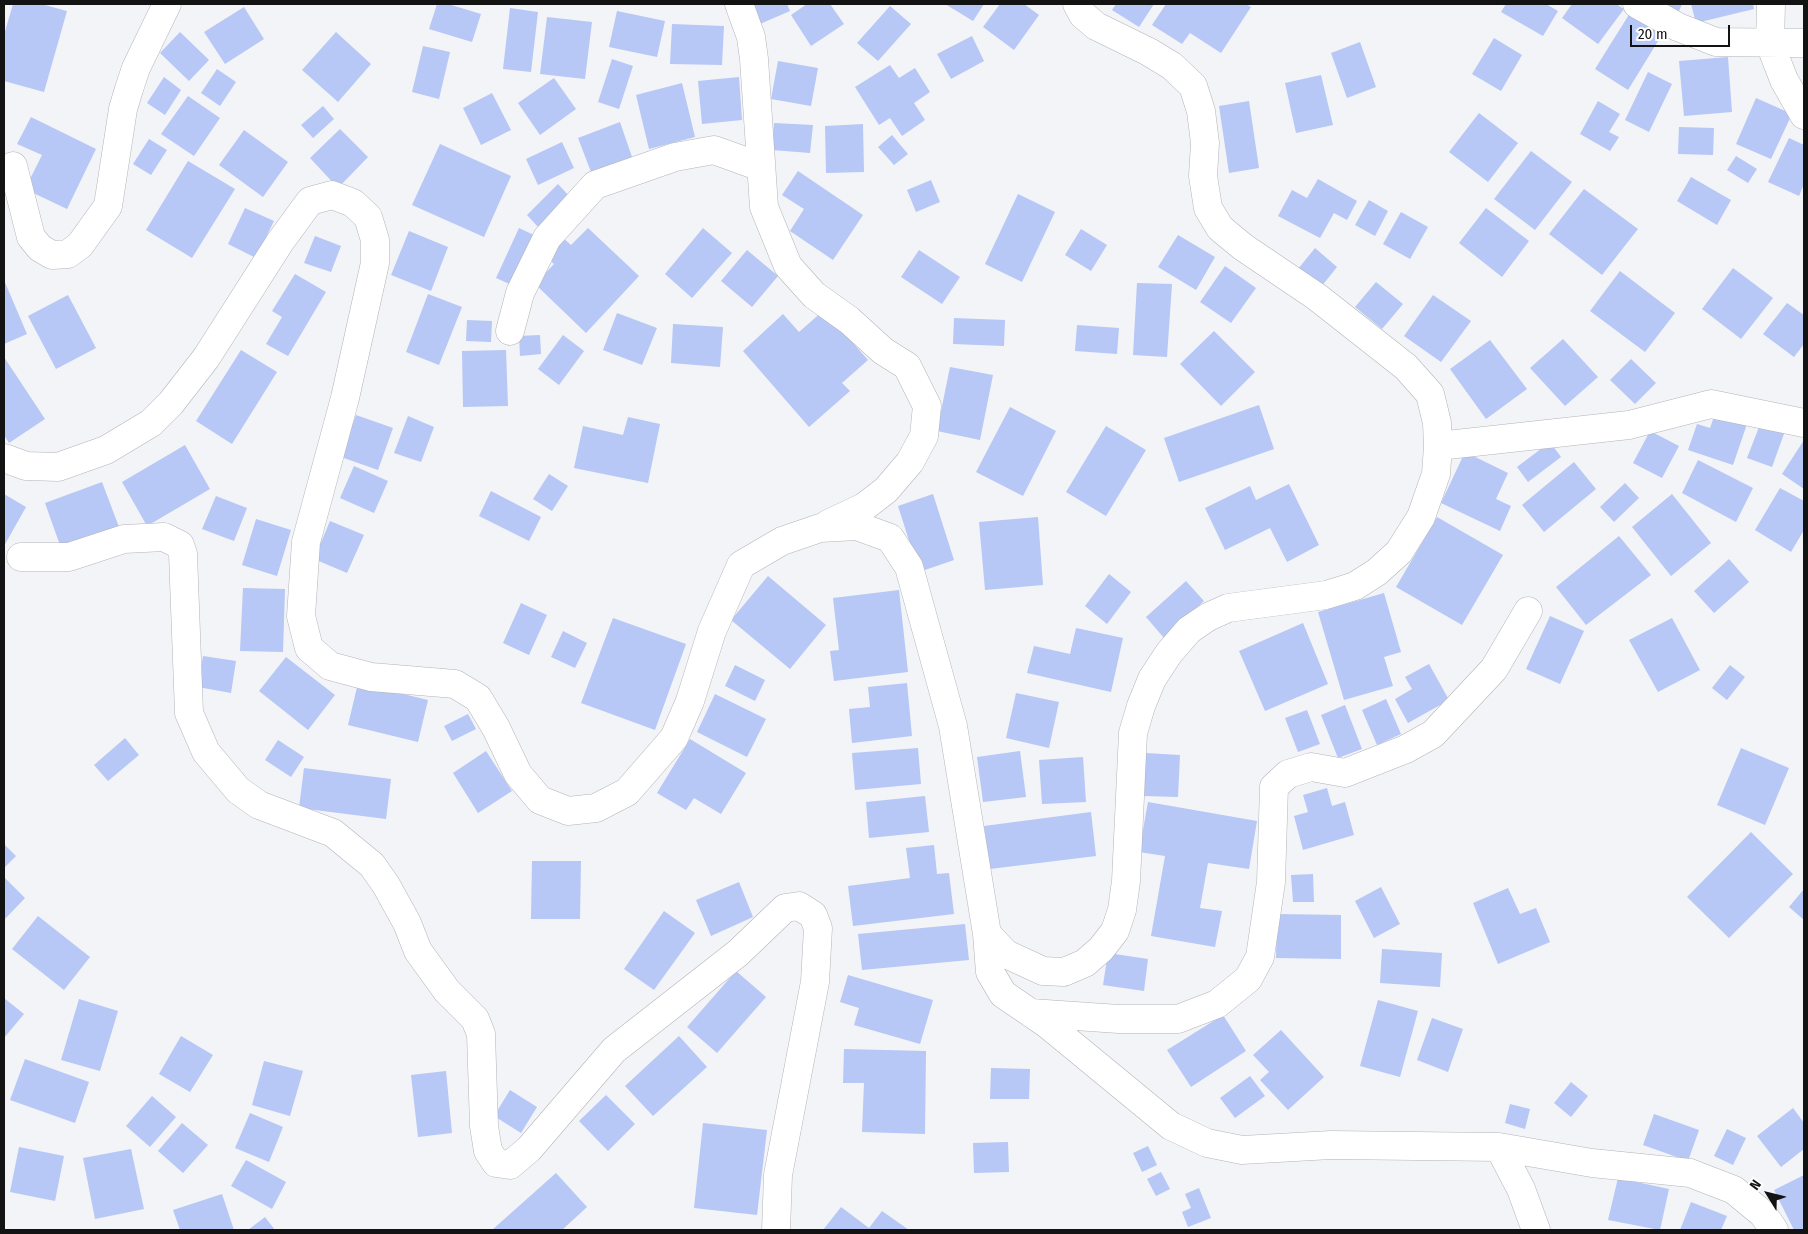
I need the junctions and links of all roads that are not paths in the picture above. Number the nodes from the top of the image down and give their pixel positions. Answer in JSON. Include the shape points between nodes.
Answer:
{"nodes":[{"id":1,"x":167,"y":4,"type":"edge"},
{"id":2,"x":739,"y":4,"type":"edge"},
{"id":3,"x":1077,"y":4,"type":"edge"},
{"id":4,"x":1637,"y":4,"type":"edge"},
{"id":5,"x":1771,"y":4,"type":"edge"},
{"id":6,"x":1804,"y":43,"type":"edge"},
{"id":7,"x":1770,"y":44,"type":"junction"},
{"id":8,"x":1804,"y":115,"type":"edge"},
{"id":9,"x":13,"y":166,"type":"dead end"},
{"id":10,"x":762,"y":167,"type":"junction"},
{"id":11,"x":510,"y":330,"type":"dead end"},
{"id":12,"x":1804,"y":424,"type":"edge"},
{"id":13,"x":1438,"y":446,"type":"junction"},
{"id":14,"x":4,"y":458,"type":"edge"},
{"id":15,"x":820,"y":528,"type":"junction"},
{"id":16,"x":21,"y":557,"type":"dead end"},
{"id":17,"x":1528,"y":611,"type":"dead end"},
{"id":18,"x":987,"y":934,"type":"junction"},
{"id":19,"x":1031,"y":1013,"type":"junction"},
{"id":20,"x":1499,"y":1147,"type":"junction"},
{"id":21,"x":776,"y":1230,"type":"edge"},
{"id":22,"x":1536,"y":1230,"type":"edge"},
{"id":23,"x":1774,"y":1230,"type":"edge"}],
"edges":[{"from":1,"to":9,"type":"street","via":[[129,90],[108,206],[85,240],[68,254],[52,255],[31,238]]},
{"from":2,"to":10,"type":"street","via":[[751,37]]},
{"from":3,"to":13,"type":"street","via":[[1083,15],[1096,26],[1172,66],[1194,86],[1204,135],[1203,176],[1208,208],[1220,228],[1317,297],[1406,367],[1430,394],[1437,423]]},
{"from":4,"to":7,"type":"street","via":[[1678,27],[1716,42]]},
{"from":5,"to":7,"type":"street"},
{"from":6,"to":7,"type":"street"},
{"from":7,"to":8,"type":"street","via":[[1784,80]]},
{"from":10,"to":11,"type":"street","via":[[714,150],[675,156],[595,185],[546,238],[520,293]]},
{"from":10,"to":15,"type":"street","via":[[764,207],[788,266],[814,295],[907,366],[927,406],[924,436],[910,462],[886,490],[864,507]]},
{"from":12,"to":13,"type":"street","via":[[1712,404],[1629,425]]},
{"from":13,"to":18,"type":"street","via":[[1436,474],[1421,517],[1399,552],[1377,572],[1355,586],[1326,595],[1228,608],[1189,630],[1169,653],[1152,679],[1133,733],[1122,910],[1115,932],[1101,950],[1085,963],[1064,972],[1043,971],[1006,954]]},
{"from":14,"to":15,"type":"street","via":[[26,466],[58,467],[106,450],[151,423],[206,358],[310,201],[332,195],[353,203],[368,217],[375,240],[376,263],[345,398],[306,542],[301,616],[309,648],[330,666],[371,677],[455,684],[478,698],[518,774],[540,800],[568,811],[596,808],[627,792],[674,738],[690,701],[712,631],[741,565],[782,541]]},
{"from":15,"to":18,"type":"street","via":[[857,526],[890,538],[909,567],[953,726]]},
{"from":16,"to":21,"type":"street","via":[[68,557],[124,539],[164,537],[180,545],[183,554],[189,713],[206,752],[238,790],[259,804],[333,833],[372,865],[407,923],[418,951],[446,991],[475,1019],[481,1034],[486,1143],[496,1163],[510,1165],[529,1149],[614,1050],[738,953],[785,908],[798,906],[813,915],[818,928],[815,982],[778,1175]]},
{"from":17,"to":19,"type":"street","via":[[1494,669],[1432,734],[1406,749],[1345,773],[1311,767],[1288,774],[1274,787],[1270,882],[1260,957],[1248,979],[1217,1004],[1178,1019]]},
{"from":18,"to":19,"type":"street","via":[[990,972],[1004,994]]},
{"from":19,"to":20,"type":"street","via":[[1171,1126],[1207,1143],[1242,1150],[1331,1146]]},
{"from":20,"to":22,"type":"street","via":[[1521,1189]]},
{"from":20,"to":23,"type":"street","via":[[1592,1163],[1690,1173],[1734,1190],[1763,1214]]}]}
